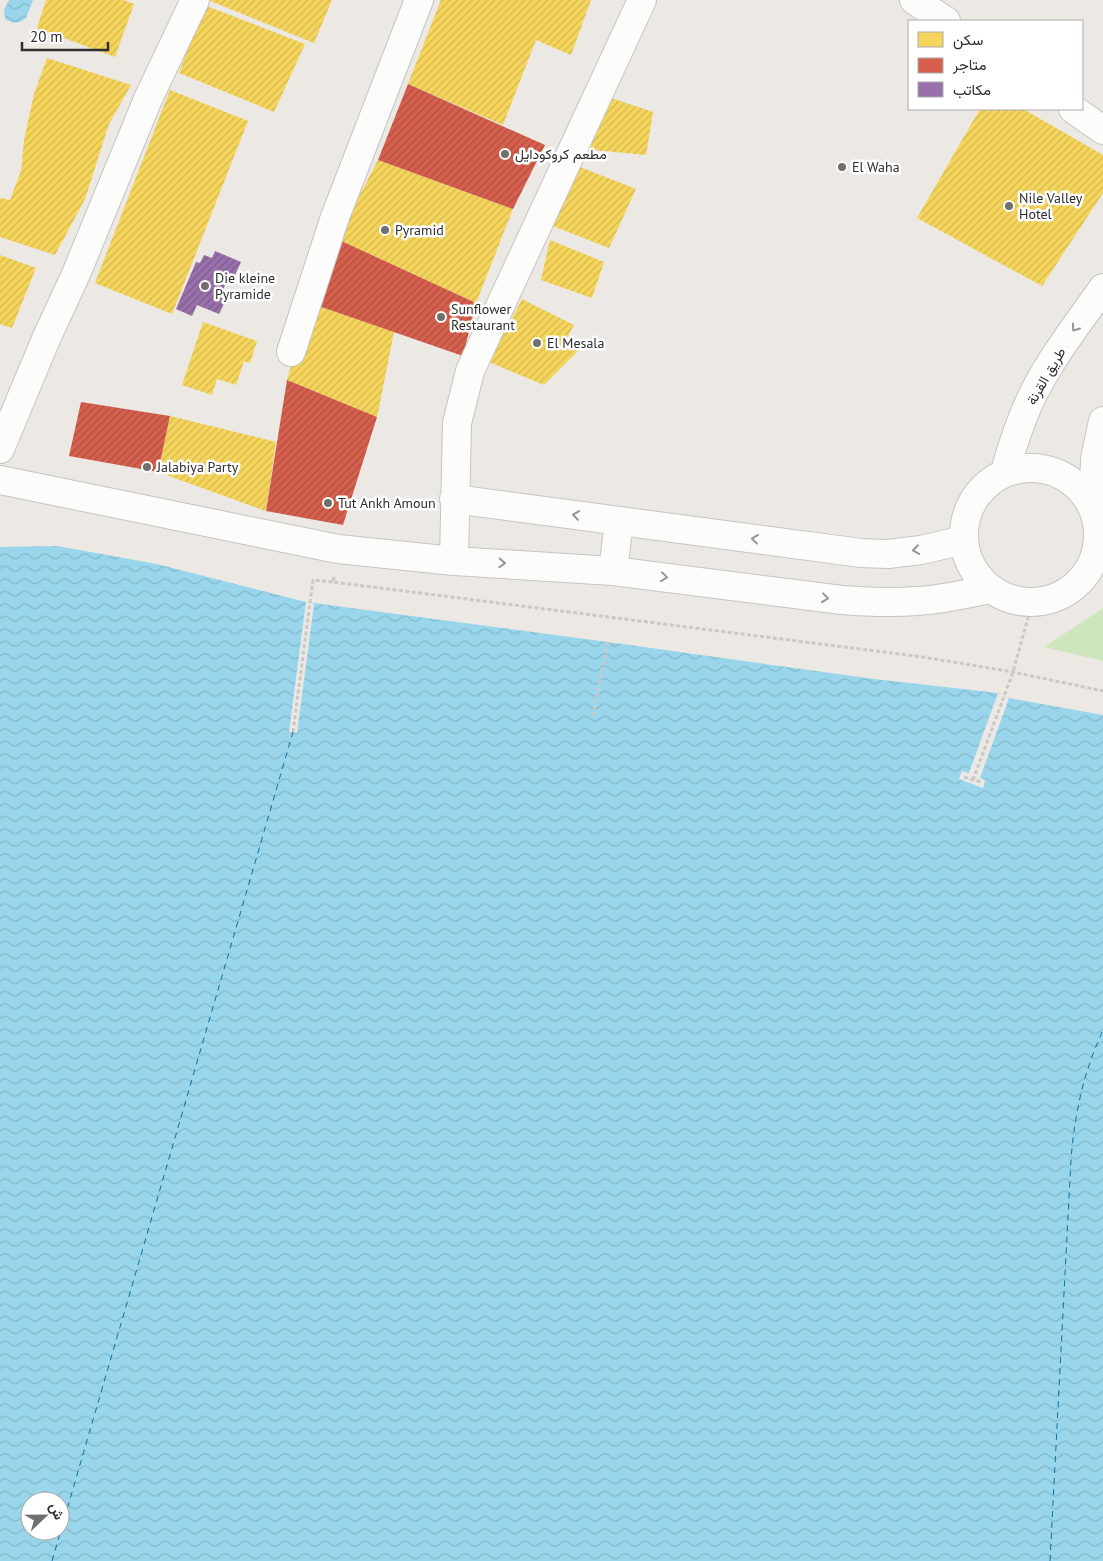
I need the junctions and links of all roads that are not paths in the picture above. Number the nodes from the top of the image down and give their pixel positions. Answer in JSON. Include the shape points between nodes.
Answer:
{"nodes":[{"id":1,"x":195,"y":0,"type":"edge"},
{"id":2,"x":419,"y":0,"type":"edge"},
{"id":3,"x":642,"y":0,"type":"edge"},
{"id":4,"x":914,"y":0,"type":"edge"},
{"id":5,"x":944,"y":20,"type":"edge"},
{"id":6,"x":1074,"y":110,"type":"edge"},
{"id":7,"x":1103,"y":130,"type":"edge"},
{"id":8,"x":1103,"y":288,"type":"edge"},
{"id":9,"x":290,"y":352,"type":"dead end"},
{"id":10,"x":1103,"y":421,"type":"edge"},
{"id":11,"x":0,"y":449,"type":"edge"},
{"id":12,"x":1005,"y":472,"type":"junction"},
{"id":13,"x":0,"y":480,"type":"edge"},
{"id":14,"x":454,"y":499,"type":"junction"},
{"id":15,"x":1093,"y":509,"type":"junction"},
{"id":16,"x":619,"y":521,"type":"junction"},
{"id":17,"x":964,"y":540,"type":"junction"},
{"id":18,"x":1099,"y":559,"type":"edge"},
{"id":19,"x":454,"y":561,"type":"junction"},
{"id":20,"x":613,"y":571,"type":"junction"},
{"id":21,"x":990,"y":589,"type":"junction"}],
"edges":[{"from":1,"to":11,"type":"street","via":[[148,99]]},
{"from":2,"to":9,"type":"street","via":[[335,216]]},
{"from":3,"to":14,"type":"street","via":[[470,371],[457,424]]},
{"from":4,"to":5,"type":"street"},
{"from":6,"to":7,"type":"street"},
{"from":8,"to":12,"type":"street","name":"طريق القرنة","one_way":true,"via":[[1036,388],[1023,415]]},
{"from":10,"to":15,"type":"street","via":[[1095,459]]},
{"from":12,"to":15,"type":"street","via":[[1040,468],[1056,473],[1071,481]]},
{"from":12,"to":17,"type":"street","via":[[987,483],[973,499],[965,519]]},
{"from":13,"to":19,"type":"street","via":[[338,549]]},
{"from":16,"to":14,"type":"street","one_way":true},
{"from":14,"to":19,"type":"street"},
{"from":15,"to":18,"type":"street"},
{"from":17,"to":16,"type":"street","one_way":true,"via":[[921,550],[861,553]]},
{"from":16,"to":20,"type":"street"},
{"from":17,"to":21,"type":"street","via":[[967,559]]},
{"from":18,"to":21,"type":"street","via":[[1077,584],[1048,601],[1017,602]]},
{"from":19,"to":20,"type":"street","one_way":true},
{"from":20,"to":21,"type":"street","one_way":true,"via":[[879,602],[916,602]]}]}
